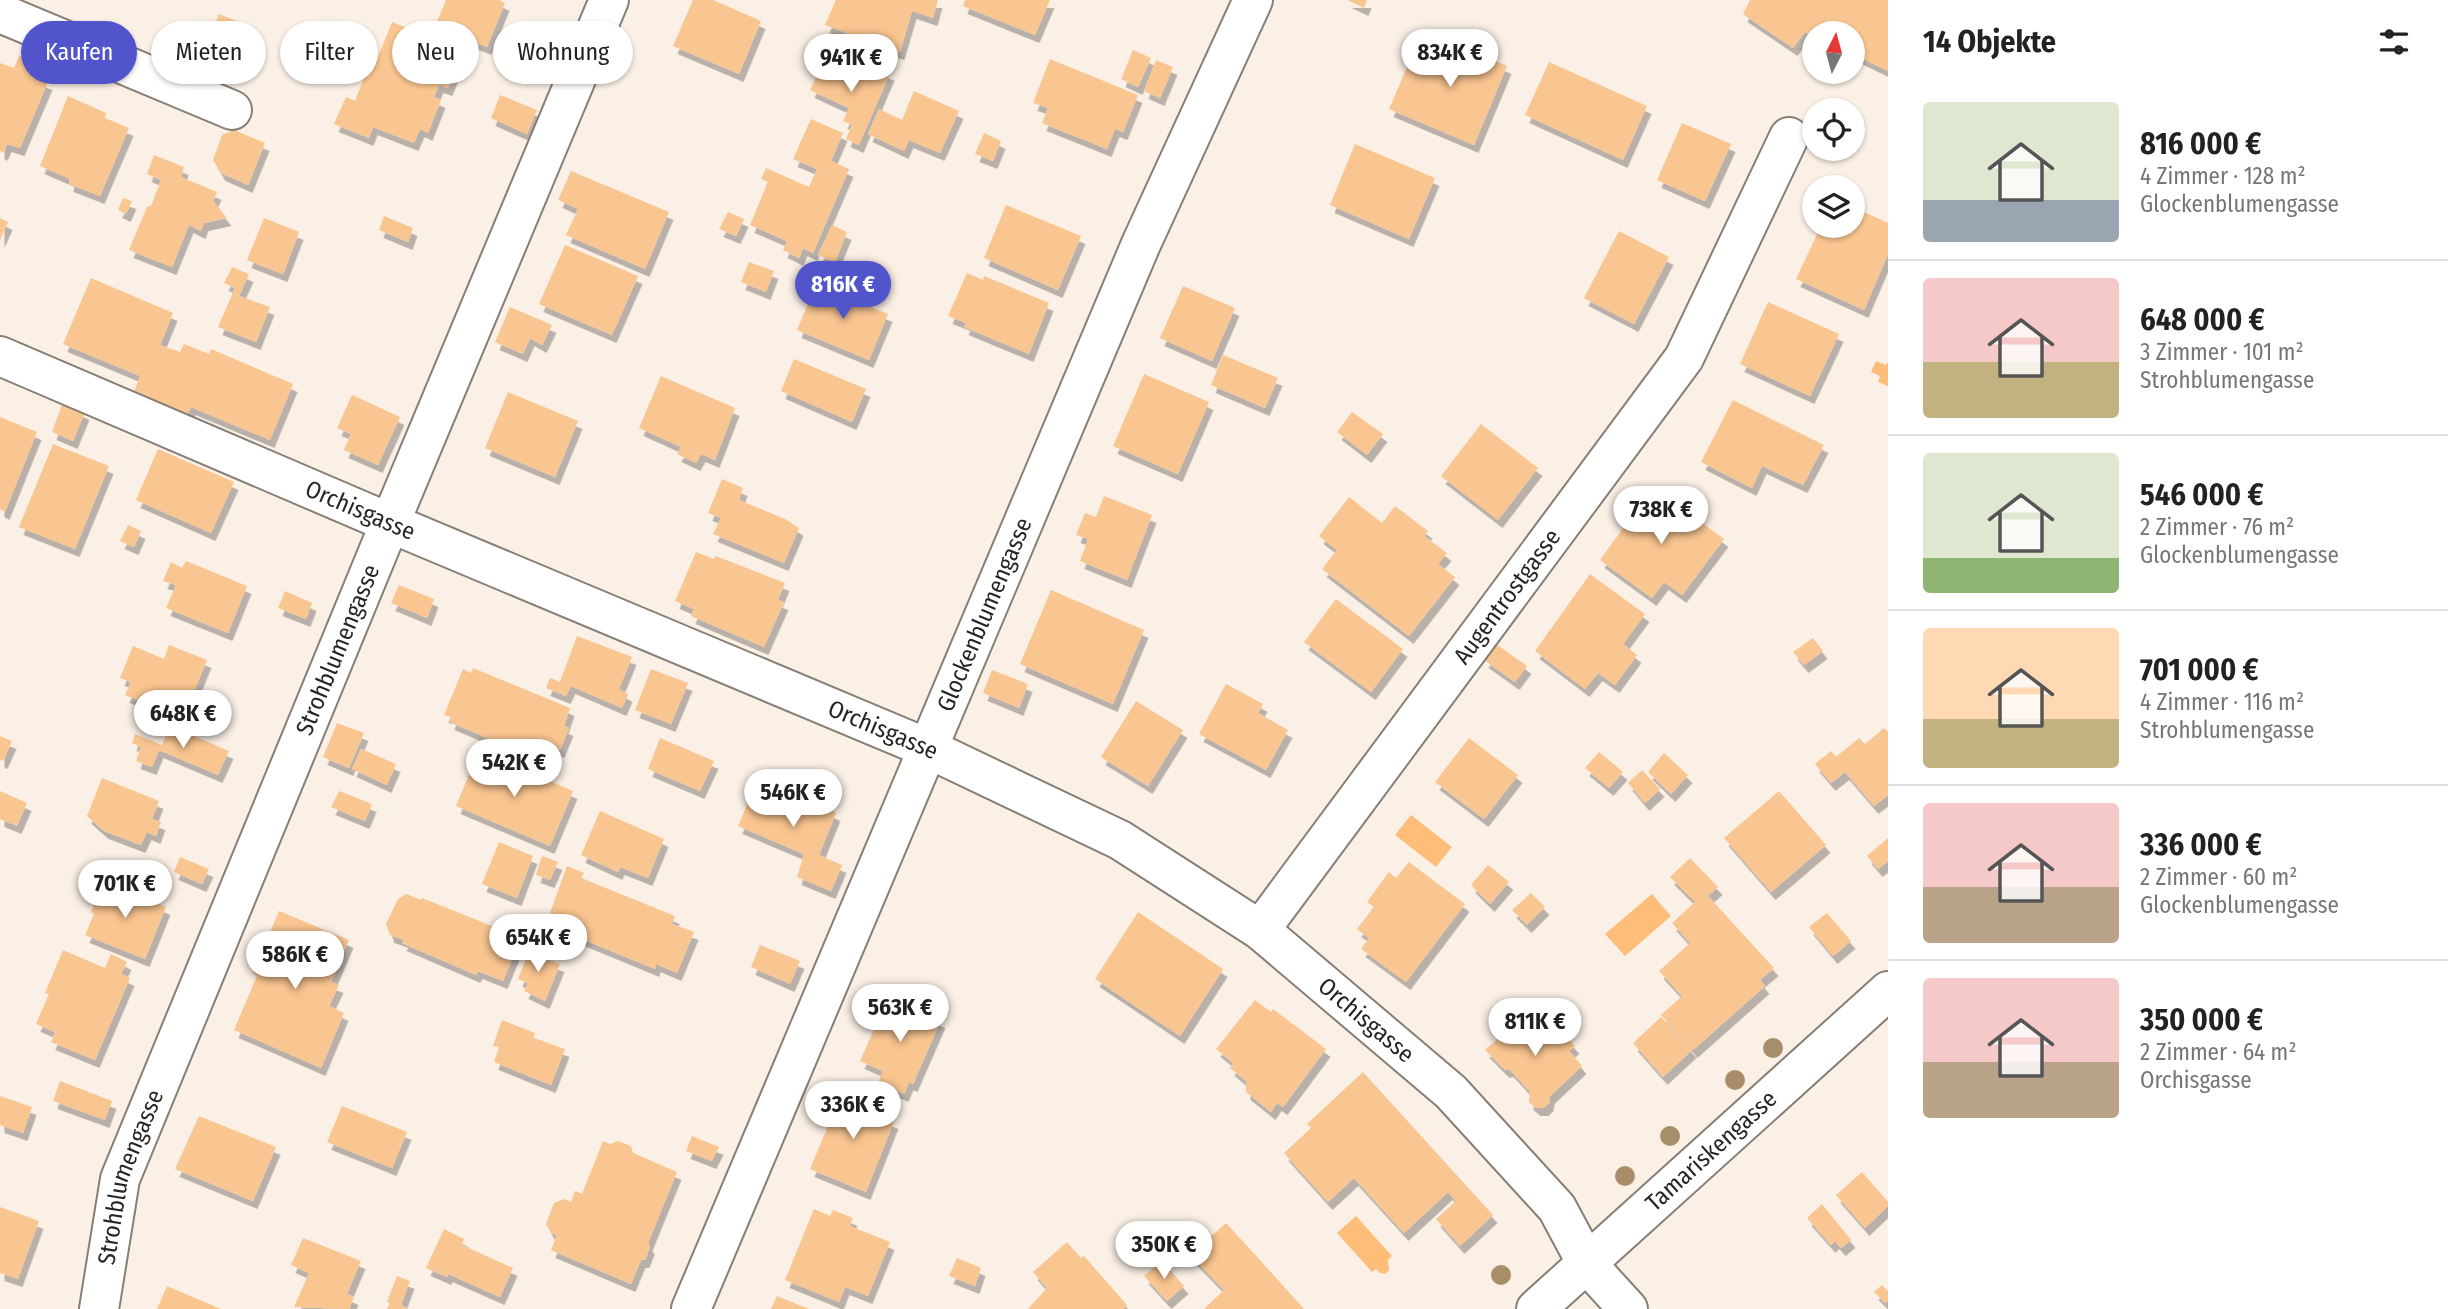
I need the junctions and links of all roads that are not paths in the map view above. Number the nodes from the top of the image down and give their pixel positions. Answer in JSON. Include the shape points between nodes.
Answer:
{"nodes":[{"id":1,"x":609,"y":0,"type":"edge"},
{"id":2,"x":1253,"y":0,"type":"edge"},
{"id":3,"x":0,"y":13,"type":"edge"},
{"id":4,"x":232,"y":110,"type":"dead end"},
{"id":5,"x":1789,"y":137,"type":"dead end"},
{"id":6,"x":0,"y":356,"type":"edge"},
{"id":7,"x":390,"y":523,"type":"junction"},
{"id":8,"x":928,"y":748,"type":"junction"},
{"id":9,"x":1260,"y":930,"type":"junction"},
{"id":10,"x":1888,"y":991,"type":"edge"},
{"id":11,"x":1587,"y":1264,"type":"junction"},
{"id":12,"x":99,"y":1309,"type":"edge"},
{"id":13,"x":691,"y":1309,"type":"edge"},
{"id":14,"x":1536,"y":1309,"type":"edge"},
{"id":15,"x":1628,"y":1309,"type":"edge"}],
"edges":[{"from":1,"to":7,"type":"street","name":"Strohblumengasse"},
{"from":2,"to":8,"type":"street","name":"Glockenblumengasse","via":[[1141,244]]},
{"from":3,"to":4,"type":"street"},
{"from":5,"to":9,"type":"street","name":"Augentrostgasse","via":[[1684,358]]},
{"from":6,"to":7,"type":"street","name":"Orchisgasse"},
{"from":7,"to":8,"type":"street","name":"Orchisgasse"},
{"from":7,"to":12,"type":"street","name":"Strohblumengasse","via":[[120,1179]]},
{"from":8,"to":9,"type":"street","name":"Orchisgasse","via":[[1121,840]]},
{"from":8,"to":13,"type":"street","name":"Glockenblumengasse"},
{"from":9,"to":11,"type":"street","name":"Orchisgasse","via":[[1451,1092],[1557,1208]]},
{"from":10,"to":11,"type":"street","name":"Tamariskengasse"},
{"from":11,"to":14,"type":"street","name":"Tamariskengasse"},
{"from":11,"to":15,"type":"street","name":"Orchisgasse"}]}
